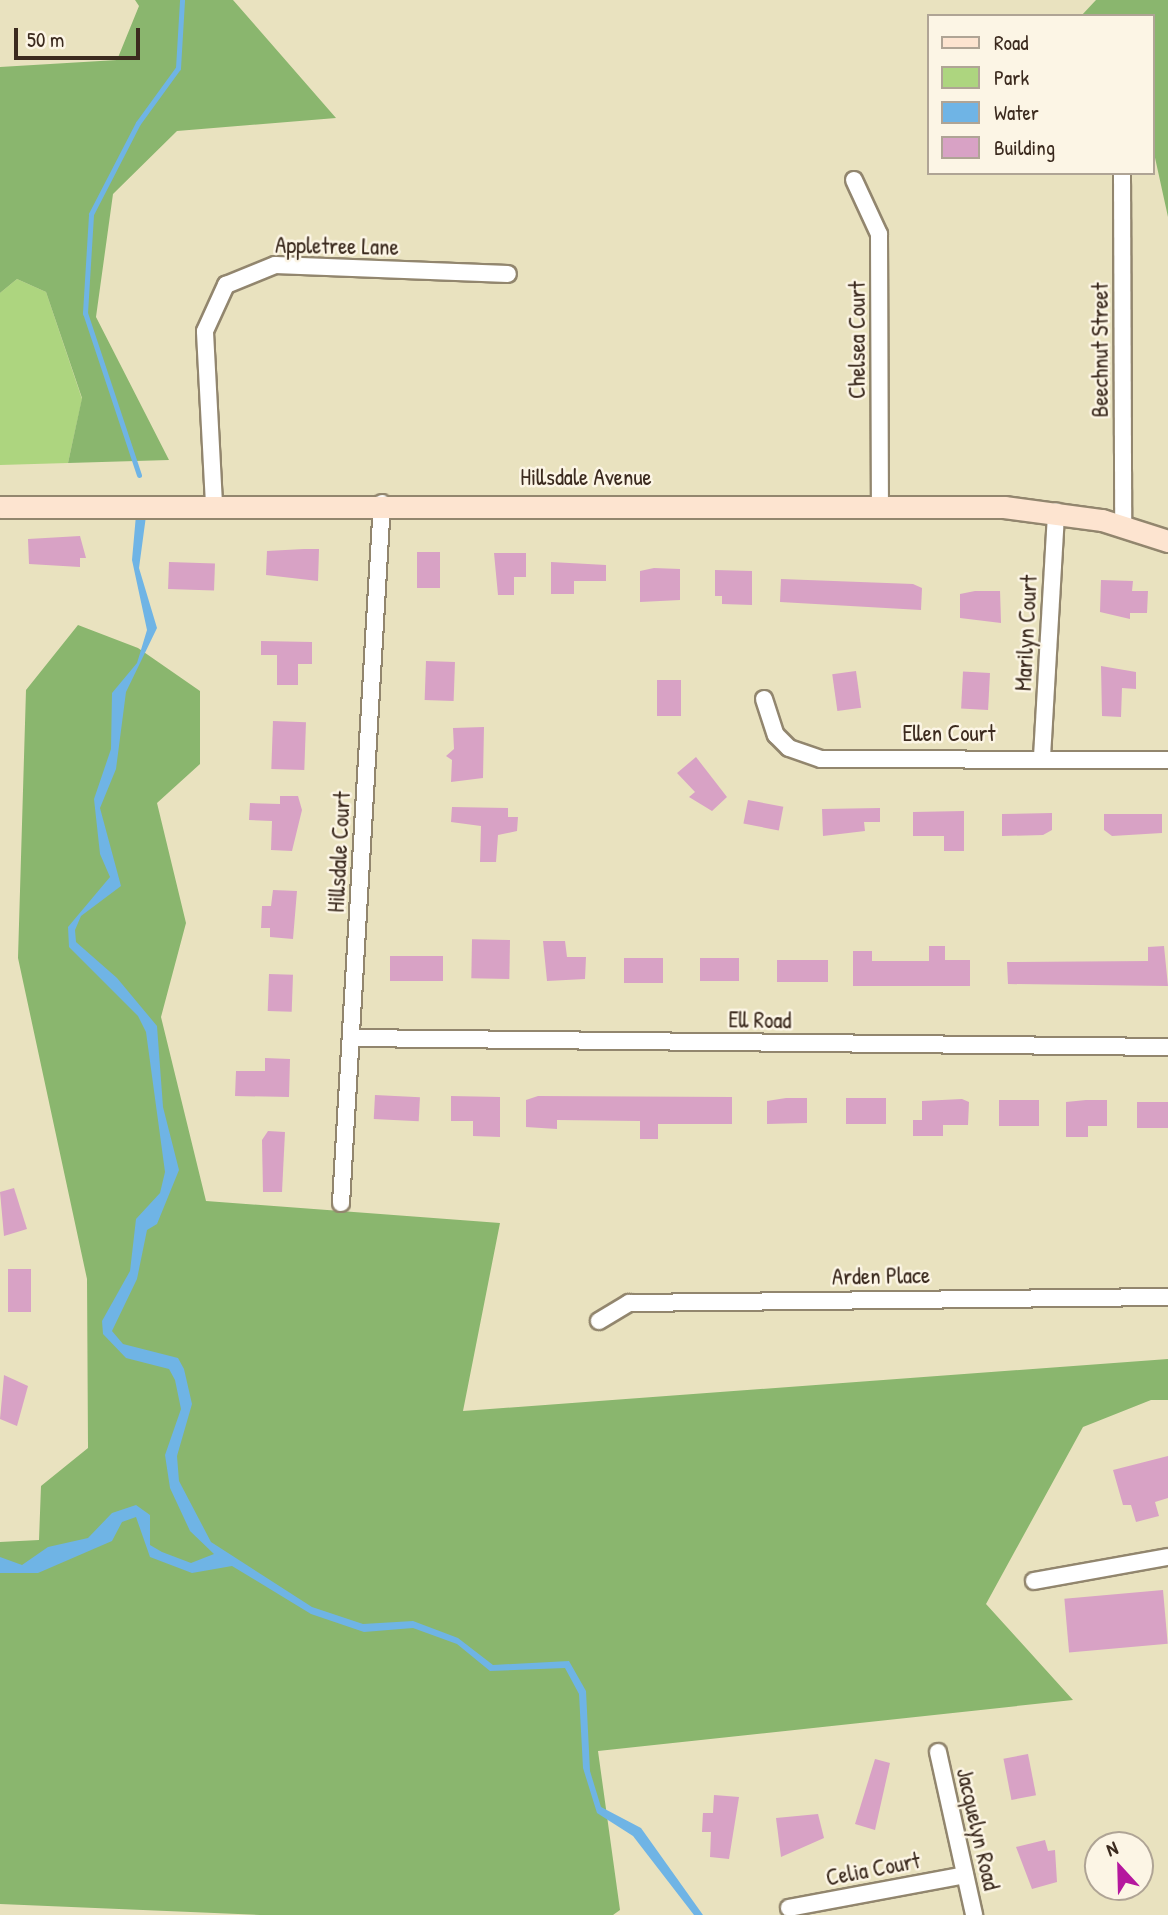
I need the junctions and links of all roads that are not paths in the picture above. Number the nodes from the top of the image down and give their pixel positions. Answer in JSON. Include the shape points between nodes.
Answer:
{"nodes":[{"id":1,"x":1122,"y":175,"type":"edge"},
{"id":2,"x":854,"y":180,"type":"dead end"},
{"id":3,"x":508,"y":274,"type":"dead end"},
{"id":4,"x":382,"y":503,"type":"junction"},
{"id":5,"x":214,"y":504,"type":"junction"},
{"id":6,"x":880,"y":505,"type":"junction"},
{"id":7,"x":0,"y":507,"type":"edge"},
{"id":8,"x":1056,"y":511,"type":"junction"},
{"id":9,"x":1124,"y":526,"type":"junction"},
{"id":10,"x":1168,"y":541,"type":"edge"},
{"id":11,"x":764,"y":699,"type":"dead end"},
{"id":12,"x":1042,"y":757,"type":"junction"},
{"id":13,"x":1168,"y":760,"type":"edge"},
{"id":14,"x":351,"y":1038,"type":"junction"},
{"id":15,"x":1168,"y":1047,"type":"edge"},
{"id":16,"x":341,"y":1203,"type":"dead end"},
{"id":17,"x":1168,"y":1297,"type":"edge"},
{"id":18,"x":599,"y":1321,"type":"dead end"},
{"id":19,"x":1168,"y":1557,"type":"edge"},
{"id":20,"x":1034,"y":1581,"type":"dead end"},
{"id":21,"x":938,"y":1752,"type":"dead end"},
{"id":22,"x":965,"y":1875,"type":"junction"},
{"id":23,"x":789,"y":1908,"type":"dead end"},
{"id":24,"x":974,"y":1915,"type":"edge"}],
"edges":[{"from":1,"to":9,"type":"street","name":"Beechnut Street"},
{"from":2,"to":6,"type":"street","name":"Chelsea Court","via":[[878,234]]},
{"from":3,"to":5,"type":"street","name":"Appletree Lane","via":[[275,265],[226,285],[205,331]]},
{"from":4,"to":5,"type":"street","name":"Hillsdale Avenue"},
{"from":4,"to":6,"type":"street","name":"Hillsdale Avenue"},
{"from":4,"to":14,"type":"street","name":"Hillsdale Court"},
{"from":5,"to":7,"type":"street","name":"Hillsdale Avenue"},
{"from":6,"to":8,"type":"street","name":"Hillsdale Avenue"},
{"from":8,"to":9,"type":"street","name":"Hillsdale Avenue"},
{"from":8,"to":12,"type":"street","name":"Marilyn Court"},
{"from":9,"to":10,"type":"street","name":"Hillsdale Avenue"},
{"from":11,"to":12,"type":"street","name":"Ellen Court","via":[[776,735],[805,756]]},
{"from":12,"to":13,"type":"street","name":"Ellen Court"},
{"from":14,"to":15,"type":"street","name":"Ell Road"},
{"from":14,"to":16,"type":"street","name":"Hillsdale Court"},
{"from":17,"to":18,"type":"street","name":"Arden Place","via":[[629,1303]]},
{"from":19,"to":20,"type":"street"},
{"from":21,"to":22,"type":"street","name":"Jacquelyn Road"},
{"from":22,"to":23,"type":"street","name":"Celia Court"},
{"from":22,"to":24,"type":"street","name":"Jacquelyn Road"}]}
